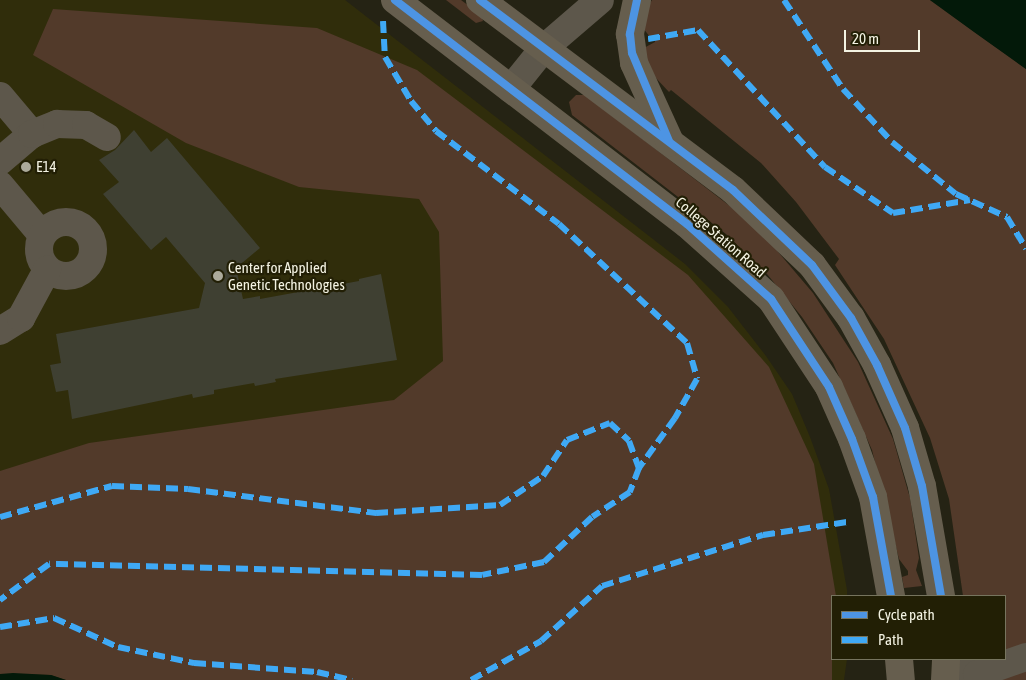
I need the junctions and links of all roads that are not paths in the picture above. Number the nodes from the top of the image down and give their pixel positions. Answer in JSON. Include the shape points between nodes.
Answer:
{"nodes":[{"id":1,"x":395,"y":0,"type":"edge"},
{"id":2,"x":480,"y":0,"type":"edge"},
{"id":3,"x":600,"y":0,"type":"edge"},
{"id":4,"x":637,"y":0,"type":"edge"},
{"id":5,"x":543,"y":49,"type":"junction"},
{"id":6,"x":511,"y":89,"type":"junction"},
{"id":7,"x":0,"y":96,"type":"edge"},
{"id":8,"x":32,"y":134,"type":"junction"},
{"id":9,"x":107,"y":137,"type":"dead end"},
{"id":10,"x":670,"y":143,"type":"junction"},
{"id":11,"x":0,"y":160,"type":"edge"},
{"id":12,"x":0,"y":185,"type":"edge"},
{"id":13,"x":42,"y":235,"type":"junction"},
{"id":14,"x":47,"y":270,"type":"junction"},
{"id":15,"x":0,"y":331,"type":"edge"},
{"id":16,"x":891,"y":595,"type":"edge"},
{"id":17,"x":941,"y":595,"type":"edge"},
{"id":18,"x":1026,"y":657,"type":"edge"},
{"id":19,"x":899,"y":660,"type":"edge"},
{"id":20,"x":946,"y":670,"type":"edge"},
{"id":21,"x":901,"y":680,"type":"edge"}],
"edges":[{"from":1,"to":6,"type":"main road","name":"College Station Road"},
{"from":2,"to":5,"type":"main road"},
{"from":3,"to":5,"type":"street"},
{"from":4,"to":10,"type":"main road","via":[[630,34],[632,54]]},
{"from":5,"to":6,"type":"street"},
{"from":5,"to":10,"type":"main road"},
{"from":6,"to":16,"type":"main road","name":"College Station Road","via":[[727,256],[770,299],[829,387],[852,439],[873,497]]},
{"from":7,"to":8,"type":"street"},
{"from":8,"to":9,"type":"street","via":[[57,124],[76,123],[96,129]]},
{"from":8,"to":11,"type":"street"},
{"from":10,"to":17,"type":"main road","via":[[733,190],[812,265],[851,318],[877,365],[905,428],[922,486]]},
{"from":12,"to":13,"type":"street"},
{"from":13,"to":14,"type":"street","via":[[38,254]]},
{"from":13,"to":14,"type":"street","via":[[56,224],[75,224],[90,236],[93,245],[89,264],[75,275],[56,275]]},
{"from":14,"to":15,"type":"street","via":[[21,318]]},
{"from":18,"to":20,"type":"street","via":[[977,674]]},
{"from":19,"to":21,"type":"main road"}]}
